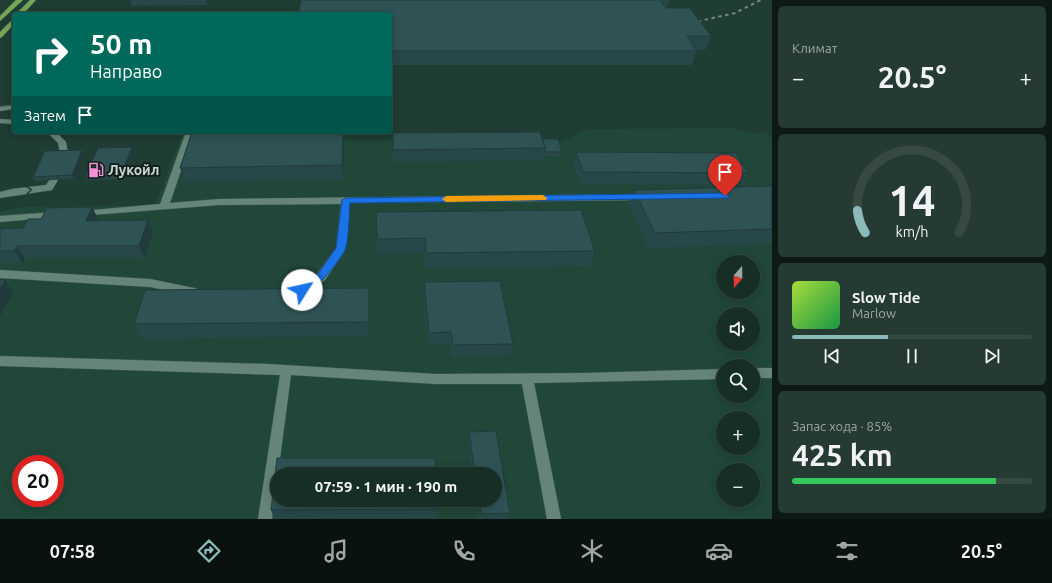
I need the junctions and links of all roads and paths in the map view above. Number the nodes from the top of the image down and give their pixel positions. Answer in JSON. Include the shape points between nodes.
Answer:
{"nodes":[{"id":1,"x":20,"y":0,"type":"edge"},
{"id":2,"x":34,"y":0,"type":"edge"},
{"id":3,"x":21,"y":12,"type":"edge"},
{"id":4,"x":0,"y":19,"type":"edge"},
{"id":5,"x":12,"y":22,"type":"edge"},
{"id":6,"x":0,"y":36,"type":"edge"},
{"id":7,"x":12,"y":107,"type":"edge"},
{"id":8,"x":0,"y":109,"type":"edge"},
{"id":9,"x":0,"y":121,"type":"edge"},
{"id":10,"x":12,"y":122,"type":"edge"},
{"id":11,"x":53,"y":134,"type":"edge"},
{"id":12,"x":189,"y":134,"type":"edge"},
{"id":13,"x":64,"y":155,"type":"edge"},
{"id":14,"x":54,"y":180,"type":"edge"},
{"id":15,"x":0,"y":195,"type":"edge"},
{"id":16,"x":654,"y":197,"type":"edge"},
{"id":17,"x":346,"y":200,"type":"junction"},
{"id":18,"x":164,"y":207,"type":"junction"},
{"id":19,"x":0,"y":219,"type":"edge"},
{"id":20,"x":0,"y":274,"type":"edge"},
{"id":21,"x":278,"y":292,"type":"edge"},
{"id":22,"x":208,"y":295,"type":"edge"},
{"id":23,"x":0,"y":361,"type":"edge"},
{"id":24,"x":286,"y":371,"type":"junction"},
{"id":25,"x":772,"y":372,"type":"edge"},
{"id":26,"x":760,"y":373,"type":"edge"},
{"id":27,"x":716,"y":374,"type":"edge"},
{"id":28,"x":527,"y":379,"type":"junction"},
{"id":29,"x":265,"y":519,"type":"edge"},
{"id":30,"x":554,"y":519,"type":"edge"}],
"edges":[{"from":1,"to":4,"type":"main road"},
{"from":2,"to":3,"type":"main road"},
{"from":5,"to":6,"type":"main road"},
{"from":7,"to":8,"type":"lane"},
{"from":9,"to":10,"type":"lane"},
{"from":11,"to":13,"type":"lane","via":[[62,142]]},
{"from":12,"to":18,"type":"lane"},
{"from":15,"to":14,"type":"lane","one_way":true,"via":[[49,188]]},
{"from":16,"to":17,"type":"lane"},
{"from":17,"to":18,"type":"lane","via":[[219,202]]},
{"from":17,"to":21,"type":"lane","via":[[341,248],[321,277],[302,290]]},
{"from":18,"to":19,"type":"lane"},
{"from":20,"to":22,"type":"lane","via":[[150,283]]},
{"from":23,"to":24,"type":"lane"},
{"from":24,"to":28,"type":"lane","via":[[436,380]]},
{"from":24,"to":29,"type":"lane"},
{"from":25,"to":26,"type":"lane"},
{"from":27,"to":28,"type":"lane"},
{"from":28,"to":30,"type":"lane"}]}
